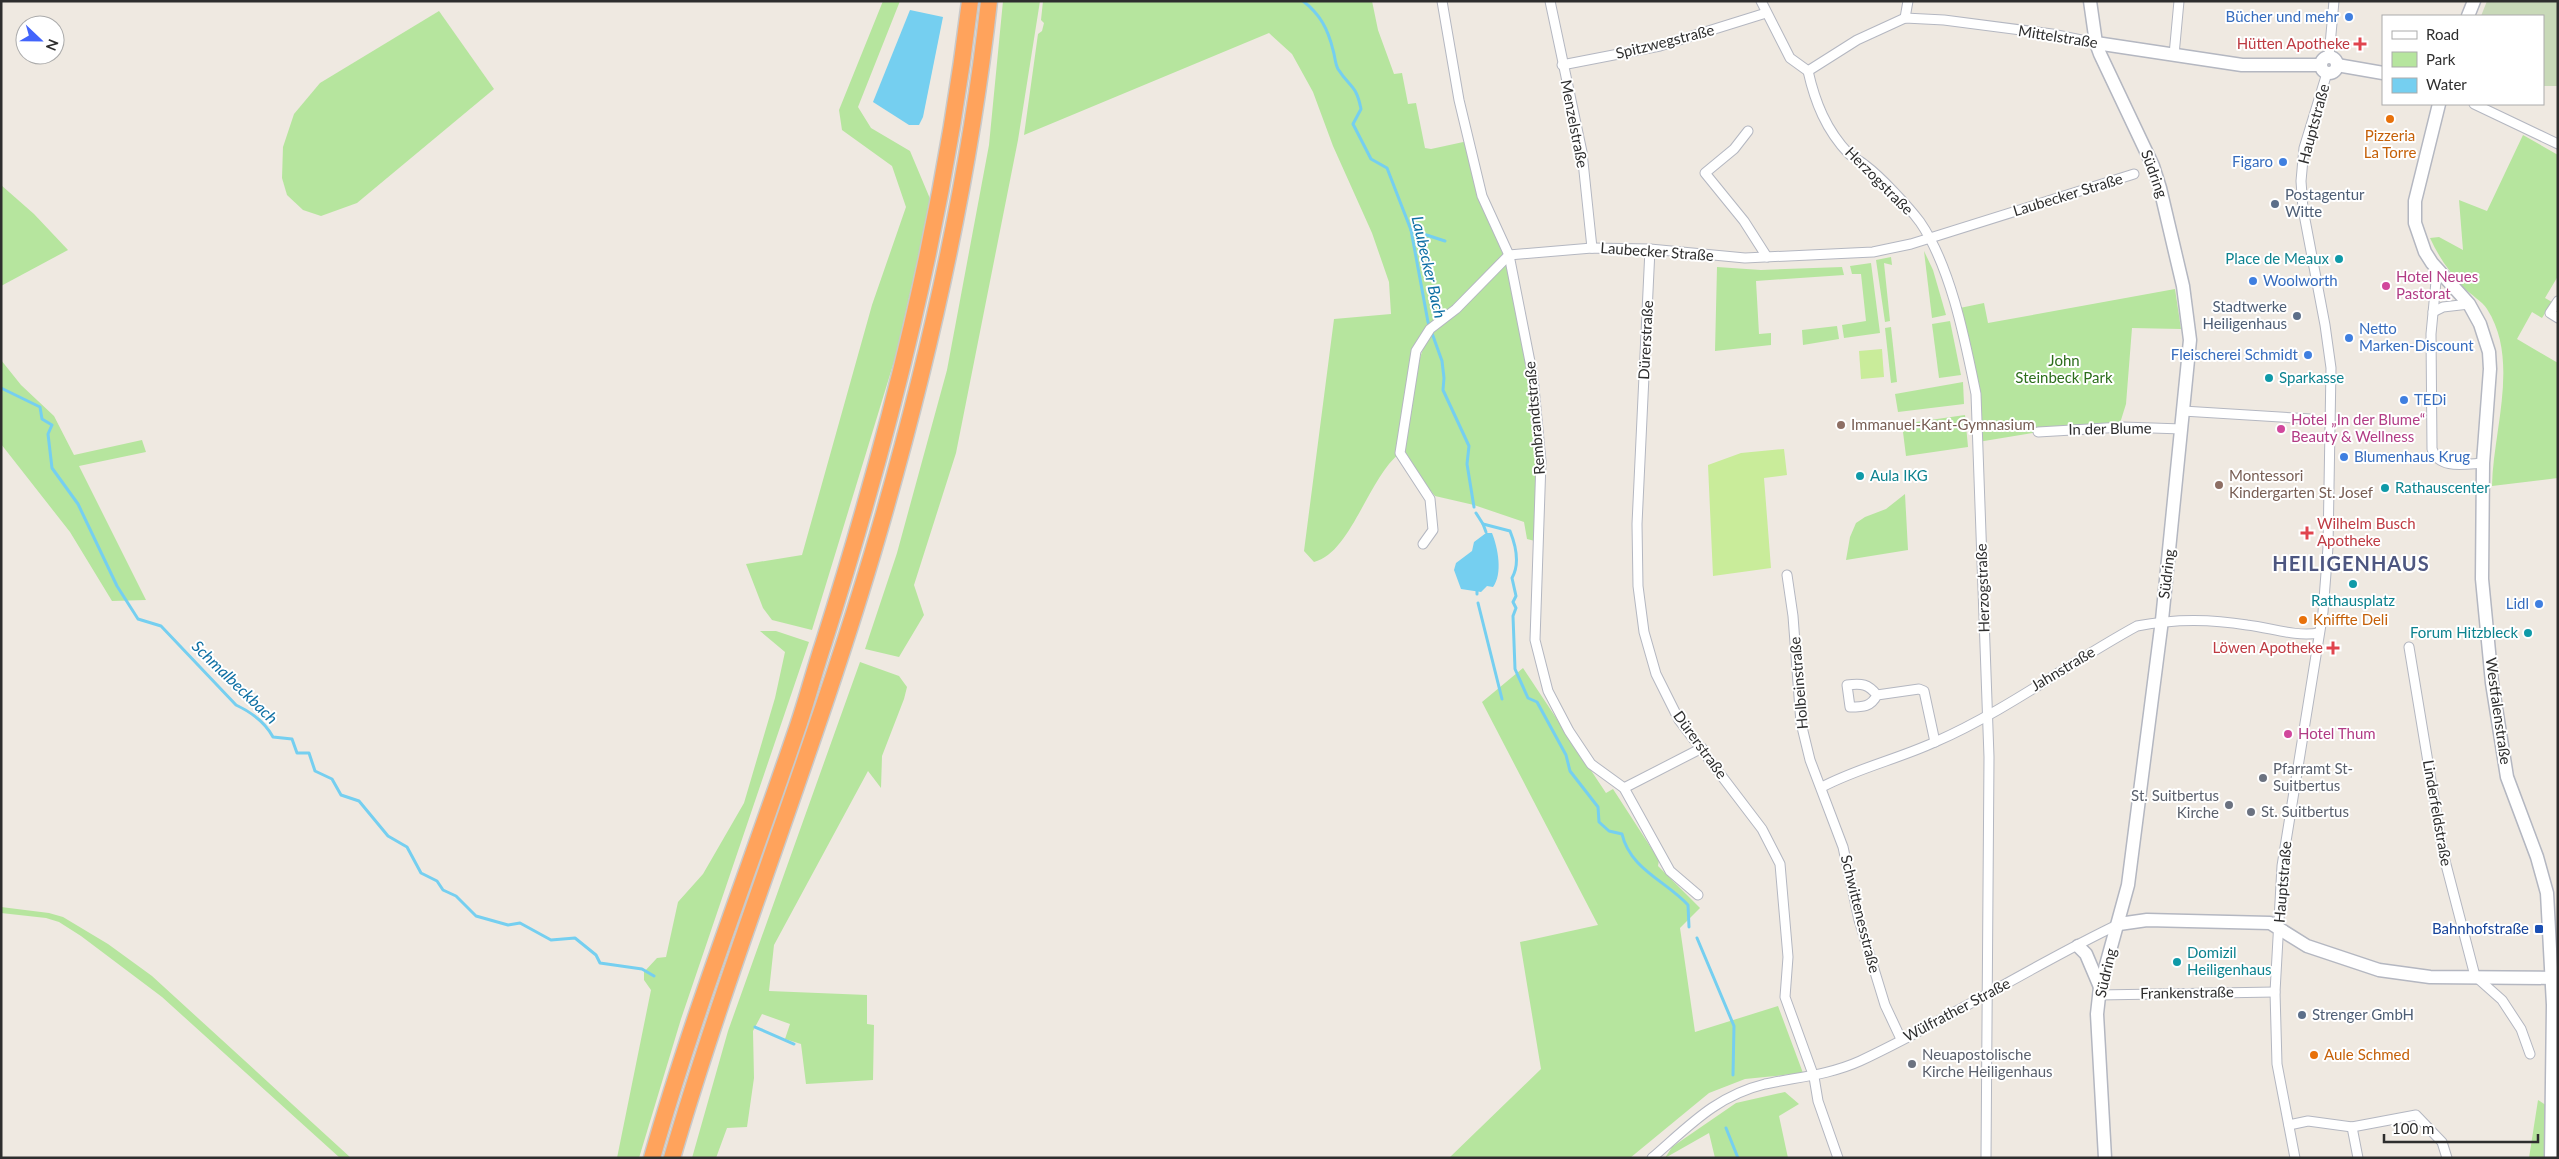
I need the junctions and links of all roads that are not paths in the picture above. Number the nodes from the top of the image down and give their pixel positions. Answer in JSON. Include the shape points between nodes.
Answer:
{"nodes":[{"id":1,"x":970,"y":1,"type":"edge"},
{"id":2,"x":990,"y":1,"type":"edge"},
{"id":3,"x":1442,"y":1,"type":"edge"},
{"id":4,"x":1550,"y":1,"type":"edge"},
{"id":5,"x":1761,"y":1,"type":"edge"},
{"id":6,"x":1908,"y":1,"type":"edge"},
{"id":7,"x":2090,"y":1,"type":"edge"},
{"id":8,"x":2179,"y":1,"type":"edge"},
{"id":9,"x":2334,"y":1,"type":"edge"},
{"id":10,"x":2474,"y":1,"type":"edge"},
{"id":11,"x":1766,"y":14,"type":"junction"},
{"id":12,"x":2468,"y":15,"type":"edge"},
{"id":13,"x":1905,"y":18,"type":"junction"},
{"id":14,"x":2096,"y":43,"type":"junction"},
{"id":15,"x":2174,"y":55,"type":"junction"},
{"id":16,"x":2328,"y":65,"type":"junction"},
{"id":17,"x":1562,"y":66,"type":"junction"},
{"id":18,"x":1808,"y":71,"type":"junction"},
{"id":19,"x":2382,"y":73,"type":"edge"},
{"id":20,"x":2440,"y":105,"type":"edge"},
{"id":21,"x":2476,"y":105,"type":"edge"},
{"id":22,"x":1748,"y":130,"type":"dead end"},
{"id":23,"x":2558,"y":144,"type":"edge"},
{"id":24,"x":2134,"y":174,"type":"dead end"},
{"id":25,"x":1930,"y":237,"type":"junction"},
{"id":26,"x":1592,"y":248,"type":"junction"},
{"id":27,"x":1650,"y":248,"type":"junction"},
{"id":28,"x":1508,"y":255,"type":"junction"},
{"id":29,"x":1767,"y":257,"type":"junction"},
{"id":30,"x":2437,"y":271,"type":"junction"},
{"id":31,"x":2558,"y":300,"type":"edge"},
{"id":32,"x":2469,"y":304,"type":"junction"},
{"id":33,"x":2433,"y":312,"type":"junction"},
{"id":34,"x":2554,"y":315,"type":"edge"},
{"id":35,"x":2183,"y":411,"type":"junction"},
{"id":36,"x":2311,"y":418,"type":"dead end"},
{"id":37,"x":2182,"y":429,"type":"junction"},
{"id":38,"x":2038,"y":432,"type":"dead end"},
{"id":39,"x":2483,"y":463,"type":"junction"},
{"id":40,"x":1423,"y":544,"type":"dead end"},
{"id":41,"x":1787,"y":575,"type":"dead end"},
{"id":42,"x":2162,"y":620,"type":"junction"},
{"id":43,"x":2320,"y":633,"type":"junction"},
{"id":44,"x":2409,"y":647,"type":"dead end"},
{"id":45,"x":1877,"y":695,"type":"dead end"},
{"id":46,"x":1987,"y":715,"type":"junction"},
{"id":47,"x":1935,"y":742,"type":"junction"},
{"id":48,"x":1702,"y":748,"type":"junction"},
{"id":49,"x":1822,"y":787,"type":"junction"},
{"id":50,"x":1624,"y":788,"type":"junction"},
{"id":51,"x":1698,"y":895,"type":"dead end"},
{"id":52,"x":2119,"y":924,"type":"junction"},
{"id":53,"x":2279,"y":926,"type":"junction"},
{"id":54,"x":2078,"y":946,"type":"junction"},
{"id":55,"x":2475,"y":976,"type":"junction"},
{"id":56,"x":2555,"y":978,"type":"edge"},
{"id":57,"x":2100,"y":991,"type":"junction"},
{"id":58,"x":2275,"y":992,"type":"junction"},
{"id":59,"x":1987,"y":994,"type":"junction"},
{"id":60,"x":1901,"y":1039,"type":"junction"},
{"id":61,"x":2530,"y":1054,"type":"dead end"},
{"id":62,"x":1814,"y":1077,"type":"junction"},
{"id":63,"x":2289,"y":1125,"type":"junction"},
{"id":64,"x":2352,"y":1127,"type":"junction"},
{"id":65,"x":652,"y":1158,"type":"edge"},
{"id":66,"x":672,"y":1158,"type":"edge"},
{"id":67,"x":1652,"y":1158,"type":"edge"},
{"id":68,"x":1838,"y":1158,"type":"edge"},
{"id":69,"x":1986,"y":1158,"type":"edge"},
{"id":70,"x":2105,"y":1158,"type":"edge"},
{"id":71,"x":2295,"y":1158,"type":"edge"},
{"id":72,"x":2358,"y":1158,"type":"edge"},
{"id":73,"x":2447,"y":1158,"type":"edge"},
{"id":74,"x":2551,"y":1158,"type":"edge"}],
"edges":[{"from":1,"to":65,"type":"highway","via":[[951,140],[928,260],[899,385],[858,535],[800,722],[726,928]]},
{"from":2,"to":66,"type":"highway","via":[[971,134],[918,390],[841,653],[747,924]]},
{"from":3,"to":28,"type":"street","name":"Rembrandtstraße","via":[[1459,100],[1482,196]]},
{"from":4,"to":17,"type":"street","name":"Menzelstraße"},
{"from":5,"to":11,"type":"street"},
{"from":6,"to":13,"type":"street"},
{"from":7,"to":14,"type":"street","name":"Südring"},
{"from":8,"to":15,"type":"street"},
{"from":9,"to":16,"type":"street","name":"Hauptstraße"},
{"from":10,"to":12,"type":"street"},
{"from":11,"to":17,"type":"street","name":"Spitzwegstraße","via":[[1660,46]]},
{"from":11,"to":18,"type":"street","via":[[1790,58]]},
{"from":13,"to":14,"type":"street","name":"Mittelstraße","via":[[2052,34]]},
{"from":13,"to":18,"type":"street","name":"Mittelstraße","via":[[1857,40]]},
{"from":14,"to":15,"type":"street","name":"Mittelstraße"},
{"from":14,"to":35,"type":"street","name":"Südring","via":[[2153,166],[2174,244],[2190,340]]},
{"from":15,"to":16,"type":"street","name":"Mittelstraße","via":[[2254,66]]},
{"from":16,"to":19,"type":"street","name":"Mittelstraße"},
{"from":16,"to":43,"type":"street","name":"Hauptstraße","via":[[2304,148],[2301,181],[2332,383],[2328,547]]},
{"from":17,"to":26,"type":"street","name":"Menzelstraße","via":[[1582,152]]},
{"from":18,"to":25,"type":"street","name":"Herzogstraße","via":[[1822,118],[1850,155],[1866,165]]},
{"from":20,"to":30,"type":"street","name":"Westfalenstraße","via":[[2414,210],[2418,235]]},
{"from":21,"to":23,"type":"street"},
{"from":22,"to":29,"type":"street","via":[[1734,149],[1705,173],[1744,221]]},
{"from":24,"to":25,"type":"street","name":"Laubecker Straße"},
{"from":25,"to":29,"type":"street","name":"Laubecker Straße","via":[[1873,252]]},
{"from":25,"to":46,"type":"street","name":"Herzogstraße","via":[[1955,309],[1976,394]]},
{"from":26,"to":27,"type":"street","name":"Laubecker Straße"},
{"from":26,"to":28,"type":"street","name":"Laubecker Straße"},
{"from":27,"to":29,"type":"street","name":"Laubecker Straße","via":[[1745,258]]},
{"from":27,"to":48,"type":"street","name":"Dürerstraße","via":[[1636,524],[1638,586],[1644,632],[1656,674],[1679,720]]},
{"from":28,"to":40,"type":"street","via":[[1456,309],[1430,329],[1416,351],[1400,453],[1430,499],[1433,530]]},
{"from":28,"to":50,"type":"street","name":"Rembrandtstraße","via":[[1533,377],[1541,461],[1535,640],[1548,692],[1569,732],[1591,764]]},
{"from":30,"to":32,"type":"street","name":"Westfalenstraße"},
{"from":30,"to":33,"type":"street"},
{"from":31,"to":34,"type":"street"},
{"from":32,"to":33,"type":"street","via":[[2443,307]]},
{"from":32,"to":39,"type":"street","name":"Westfalenstraße","via":[[2480,324],[2490,360]]},
{"from":33,"to":39,"type":"street","via":[[2434,457],[2446,464]]},
{"from":35,"to":36,"type":"street"},
{"from":35,"to":37,"type":"street","name":"Südring"},
{"from":37,"to":38,"type":"street","name":"In der Blume","via":[[2123,427]]},
{"from":37,"to":42,"type":"street","name":"Südring"},
{"from":39,"to":56,"type":"street","name":"Westfalenstraße","via":[[2482,579],[2492,683],[2508,777],[2547,893]]},
{"from":41,"to":49,"type":"street","name":"Holbeinstraße","via":[[1801,723],[1810,760]]},
{"from":42,"to":43,"type":"street","name":"Jahnstraße","via":[[2222,622],[2305,635]]},
{"from":42,"to":46,"type":"street","name":"Jahnstraße","via":[[2137,626]]},
{"from":42,"to":52,"type":"street","name":"Südring","via":[[2128,885]]},
{"from":43,"to":53,"type":"street","name":"Hauptstraße","via":[[2288,825]]},
{"from":44,"to":55,"type":"street","name":"Linderfeldstraße","via":[[2443,853]]},
{"from":45,"to":47,"type":"street","via":[[1924,690]]},
{"from":46,"to":47,"type":"street","name":"Jahnstraße"},
{"from":46,"to":59,"type":"street","name":"Herzogstraße"},
{"from":47,"to":49,"type":"street","name":"Jahnstraße","via":[[1847,774]]},
{"from":48,"to":50,"type":"street"},
{"from":48,"to":62,"type":"street","name":"Dürerstraße","via":[[1762,830],[1780,864],[1788,957],[1785,997]]},
{"from":49,"to":60,"type":"street","name":"Schwittenesstraße","via":[[1843,847],[1859,920],[1885,1005]]},
{"from":50,"to":51,"type":"street","via":[[1670,871]]},
{"from":52,"to":53,"type":"street","name":"Wülfrather Straße","via":[[2147,920],[2262,922]]},
{"from":52,"to":54,"type":"street","name":"Wülfrather Straße"},
{"from":52,"to":57,"type":"street","name":"Südring"},
{"from":53,"to":55,"type":"street","via":[[2307,946],[2379,970],[2430,977]]},
{"from":53,"to":58,"type":"street","name":"Hauptstraße"},
{"from":54,"to":57,"type":"street","via":[[2086,954]]},
{"from":54,"to":59,"type":"street","name":"Wülfrather Straße"},
{"from":55,"to":56,"type":"street"},
{"from":55,"to":61,"type":"street","via":[[2502,1000],[2521,1029]]},
{"from":56,"to":74,"type":"street","name":"Westfalenstraße"},
{"from":57,"to":58,"type":"street","name":"Frankenstraße"},
{"from":57,"to":70,"type":"street","name":"Südring","via":[[2098,1014]]},
{"from":58,"to":63,"type":"street","name":"Hauptstraße","via":[[2277,1064]]},
{"from":59,"to":60,"type":"street","name":"Wülfrather Straße"},
{"from":59,"to":69,"type":"street","name":"Herzogstraße"},
{"from":60,"to":62,"type":"street","name":"Wülfrather Straße","via":[[1861,1060]]},
{"from":62,"to":67,"type":"street","name":"Wülfrather Straße","via":[[1765,1084],[1712,1105]]},
{"from":62,"to":68,"type":"street","name":"Dürerstraße","via":[[1818,1101]]},
{"from":63,"to":64,"type":"street","via":[[2308,1121]]},
{"from":63,"to":71,"type":"street","name":"Hauptstraße"},
{"from":64,"to":72,"type":"street"},
{"from":64,"to":73,"type":"street","via":[[2416,1115],[2442,1142]]}]}
